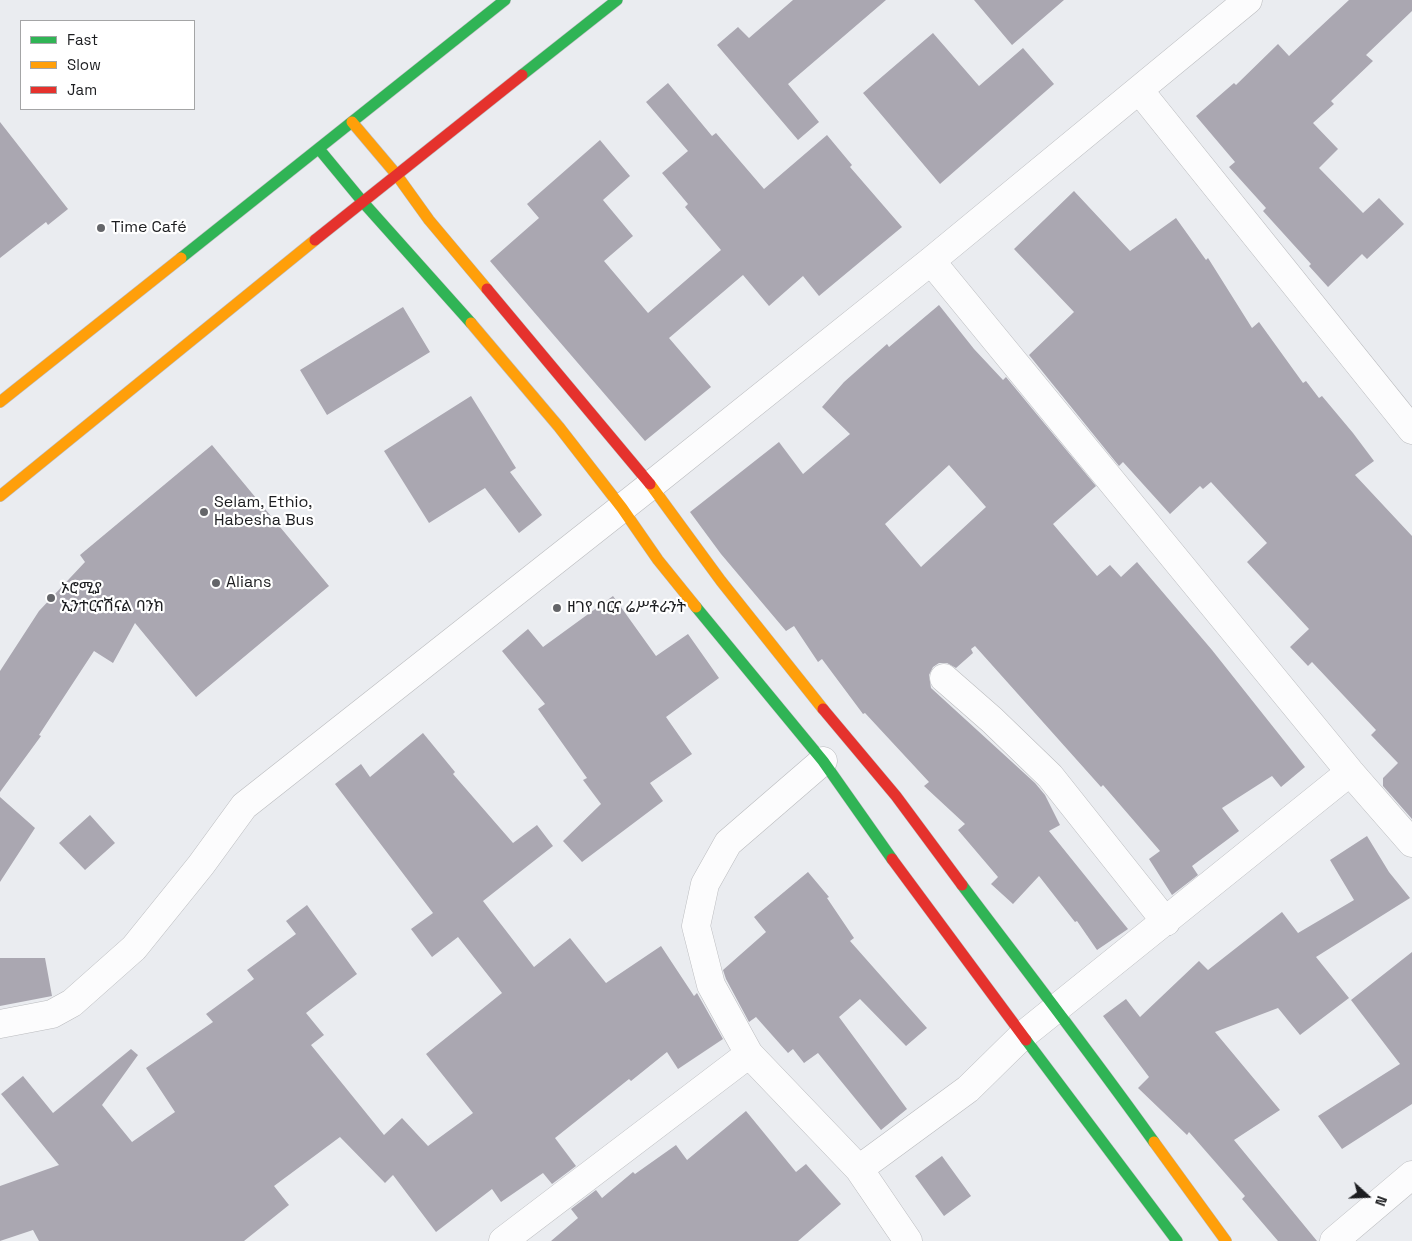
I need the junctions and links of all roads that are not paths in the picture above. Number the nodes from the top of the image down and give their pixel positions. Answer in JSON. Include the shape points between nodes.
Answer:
{"nodes":[{"id":1,"x":505,"y":0,"type":"edge"},
{"id":2,"x":617,"y":0,"type":"edge"},
{"id":3,"x":1248,"y":0,"type":"edge"},
{"id":4,"x":1139,"y":90,"type":"junction"},
{"id":5,"x":352,"y":122,"type":"junction"},
{"id":6,"x":319,"y":149,"type":"junction"},
{"id":7,"x":396,"y":174,"type":"junction"},
{"id":8,"x":362,"y":201,"type":"junction"},
{"id":9,"x":931,"y":261,"type":"junction"},
{"id":10,"x":0,"y":402,"type":"edge"},
{"id":11,"x":1412,"y":430,"type":"edge"},
{"id":12,"x":651,"y":485,"type":"junction"},
{"id":13,"x":0,"y":496,"type":"edge"},
{"id":14,"x":622,"y":508,"type":"junction"},
{"id":15,"x":944,"y":678,"type":"dead end"},
{"id":16,"x":823,"y":761,"type":"junction"},
{"id":17,"x":1350,"y":772,"type":"junction"},
{"id":18,"x":1412,"y":843,"type":"edge"},
{"id":19,"x":1166,"y":922,"type":"junction"},
{"id":20,"x":1055,"y":1010,"type":"junction"},
{"id":21,"x":0,"y":1024,"type":"edge"},
{"id":22,"x":1022,"y":1036,"type":"junction"},
{"id":23,"x":748,"y":1054,"type":"junction"},
{"id":24,"x":859,"y":1169,"type":"junction"},
{"id":25,"x":1412,"y":1175,"type":"edge"},
{"id":26,"x":905,"y":1240,"type":"edge"},
{"id":27,"x":503,"y":1241,"type":"edge"},
{"id":28,"x":1177,"y":1241,"type":"edge"},
{"id":29,"x":1226,"y":1241,"type":"edge"},
{"id":30,"x":1334,"y":1241,"type":"edge"}],
"edges":[{"from":1,"to":5,"type":"street"},
{"from":2,"to":7,"type":"street"},
{"from":3,"to":4,"type":"street"},
{"from":4,"to":9,"type":"street"},
{"from":4,"to":11,"type":"street"},
{"from":5,"to":6,"type":"street"},
{"from":5,"to":7,"type":"street"},
{"from":6,"to":8,"type":"street"},
{"from":6,"to":10,"type":"street"},
{"from":7,"to":8,"type":"street"},
{"from":7,"to":12,"type":"street","via":[[429,220]]},
{"from":8,"to":13,"type":"street"},
{"from":8,"to":14,"type":"street","via":[[503,359]]},
{"from":9,"to":12,"type":"street"},
{"from":9,"to":17,"type":"street"},
{"from":12,"to":14,"type":"street"},
{"from":12,"to":20,"type":"street","via":[[721,581],[896,796]]},
{"from":14,"to":16,"type":"street","via":[[658,560]]},
{"from":14,"to":21,"type":"street","via":[[244,806],[134,948],[72,1003],[52,1014]]},
{"from":15,"to":19,"type":"street","via":[[1050,776]]},
{"from":16,"to":22,"type":"street"},
{"from":16,"to":23,"type":"street","via":[[728,843],[705,884],[696,926],[711,985]]},
{"from":17,"to":18,"type":"street"},
{"from":17,"to":19,"type":"street"},
{"from":19,"to":20,"type":"street"},
{"from":20,"to":22,"type":"street"},
{"from":20,"to":29,"type":"street","via":[[1107,1076]]},
{"from":22,"to":24,"type":"street","via":[[968,1089]]},
{"from":22,"to":28,"type":"street"},
{"from":23,"to":24,"type":"street"},
{"from":23,"to":27,"type":"street"},
{"from":24,"to":26,"type":"street"},
{"from":25,"to":30,"type":"street"}]}
